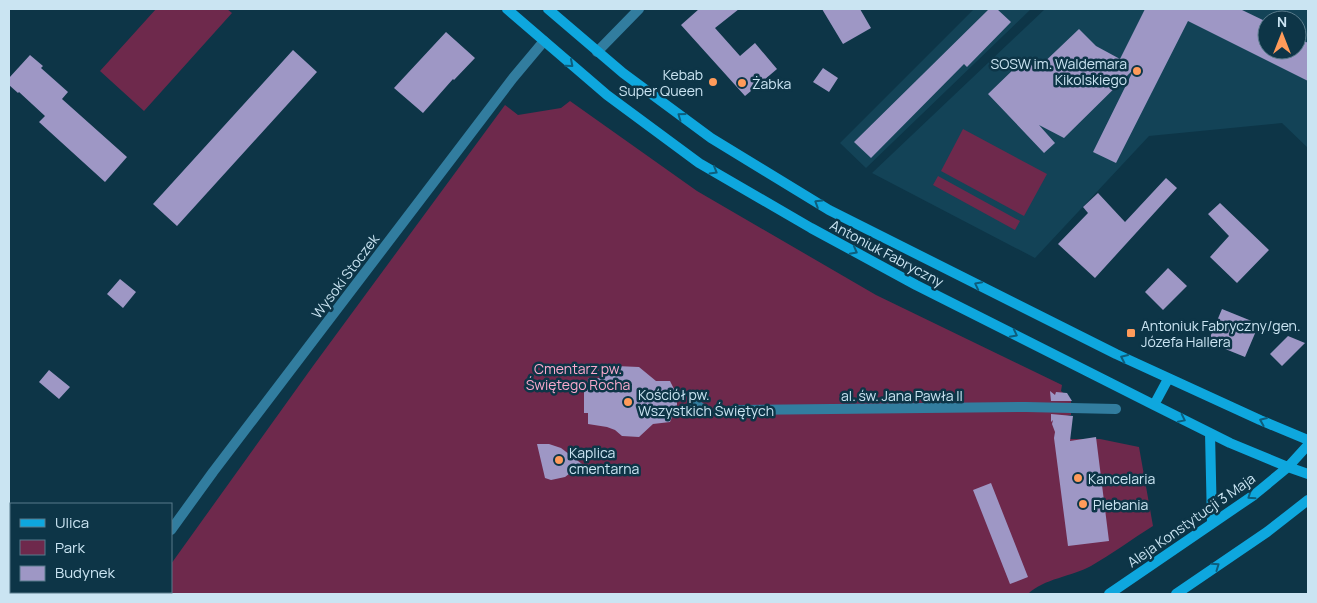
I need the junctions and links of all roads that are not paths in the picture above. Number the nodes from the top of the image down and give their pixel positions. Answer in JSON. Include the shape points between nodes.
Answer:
{"nodes":[{"id":1,"x":507,"y":9,"type":"edge"},
{"id":2,"x":548,"y":9,"type":"edge"},
{"id":3,"x":639,"y":9,"type":"edge"},
{"id":4,"x":544,"y":41,"type":"junction"},
{"id":5,"x":597,"y":52,"type":"junction"},
{"id":6,"x":1168,"y":379,"type":"junction"},
{"id":7,"x":1154,"y":405,"type":"junction"},
{"id":8,"x":1116,"y":409,"type":"dead end"},
{"id":9,"x":734,"y":410,"type":"dead end"},
{"id":10,"x":1210,"y":432,"type":"junction"},
{"id":11,"x":1308,"y":440,"type":"edge"},
{"id":12,"x":1308,"y":445,"type":"edge"},
{"id":13,"x":1288,"y":467,"type":"junction"},
{"id":14,"x":1308,"y":474,"type":"edge"},
{"id":15,"x":1308,"y":500,"type":"edge"},
{"id":16,"x":1212,"y":522,"type":"junction"},
{"id":17,"x":172,"y":529,"type":"edge"},
{"id":18,"x":1109,"y":594,"type":"edge"},
{"id":19,"x":1176,"y":594,"type":"edge"}],
"edges":[{"from":1,"to":4,"type":"main road","name":"Antoniuk Fabryczny"},
{"from":2,"to":5,"type":"main road","name":"Antoniuk Fabryczny"},
{"from":3,"to":5,"type":"street"},
{"from":4,"to":7,"type":"main road","name":"Antoniuk Fabryczny","one_way":true,"via":[[607,95],[699,163],[916,285]]},
{"from":4,"to":17,"type":"street","name":"Wysoki Stoczek"},
{"from":6,"to":5,"type":"main road","name":"Antoniuk Fabryczny","one_way":true,"via":[[829,210],[712,138]]},
{"from":6,"to":7,"type":"main road"},
{"from":11,"to":6,"type":"main road","name":"Antoniuk Fabryczny","one_way":true},
{"from":7,"to":10,"type":"main road","name":"Antoniuk Fabryczny","one_way":true},
{"from":8,"to":9,"type":"street","name":"al. św. Jana Pawła II"},
{"from":10,"to":13,"type":"main road","name":"Antoniuk Fabryczny"},
{"from":10,"to":16,"type":"main road"},
{"from":12,"to":13,"type":"main road","name":"Aleja Konstytucji 3 Maja"},
{"from":13,"to":14,"type":"main road","name":"Antoniuk Fabryczny"},
{"from":13,"to":16,"type":"main road","name":"Aleja Konstytucji 3 Maja","one_way":true},
{"from":19,"to":15,"type":"main road","one_way":true},
{"from":16,"to":18,"type":"main road","name":"Aleja Konstytucji 3 Maja"}]}
